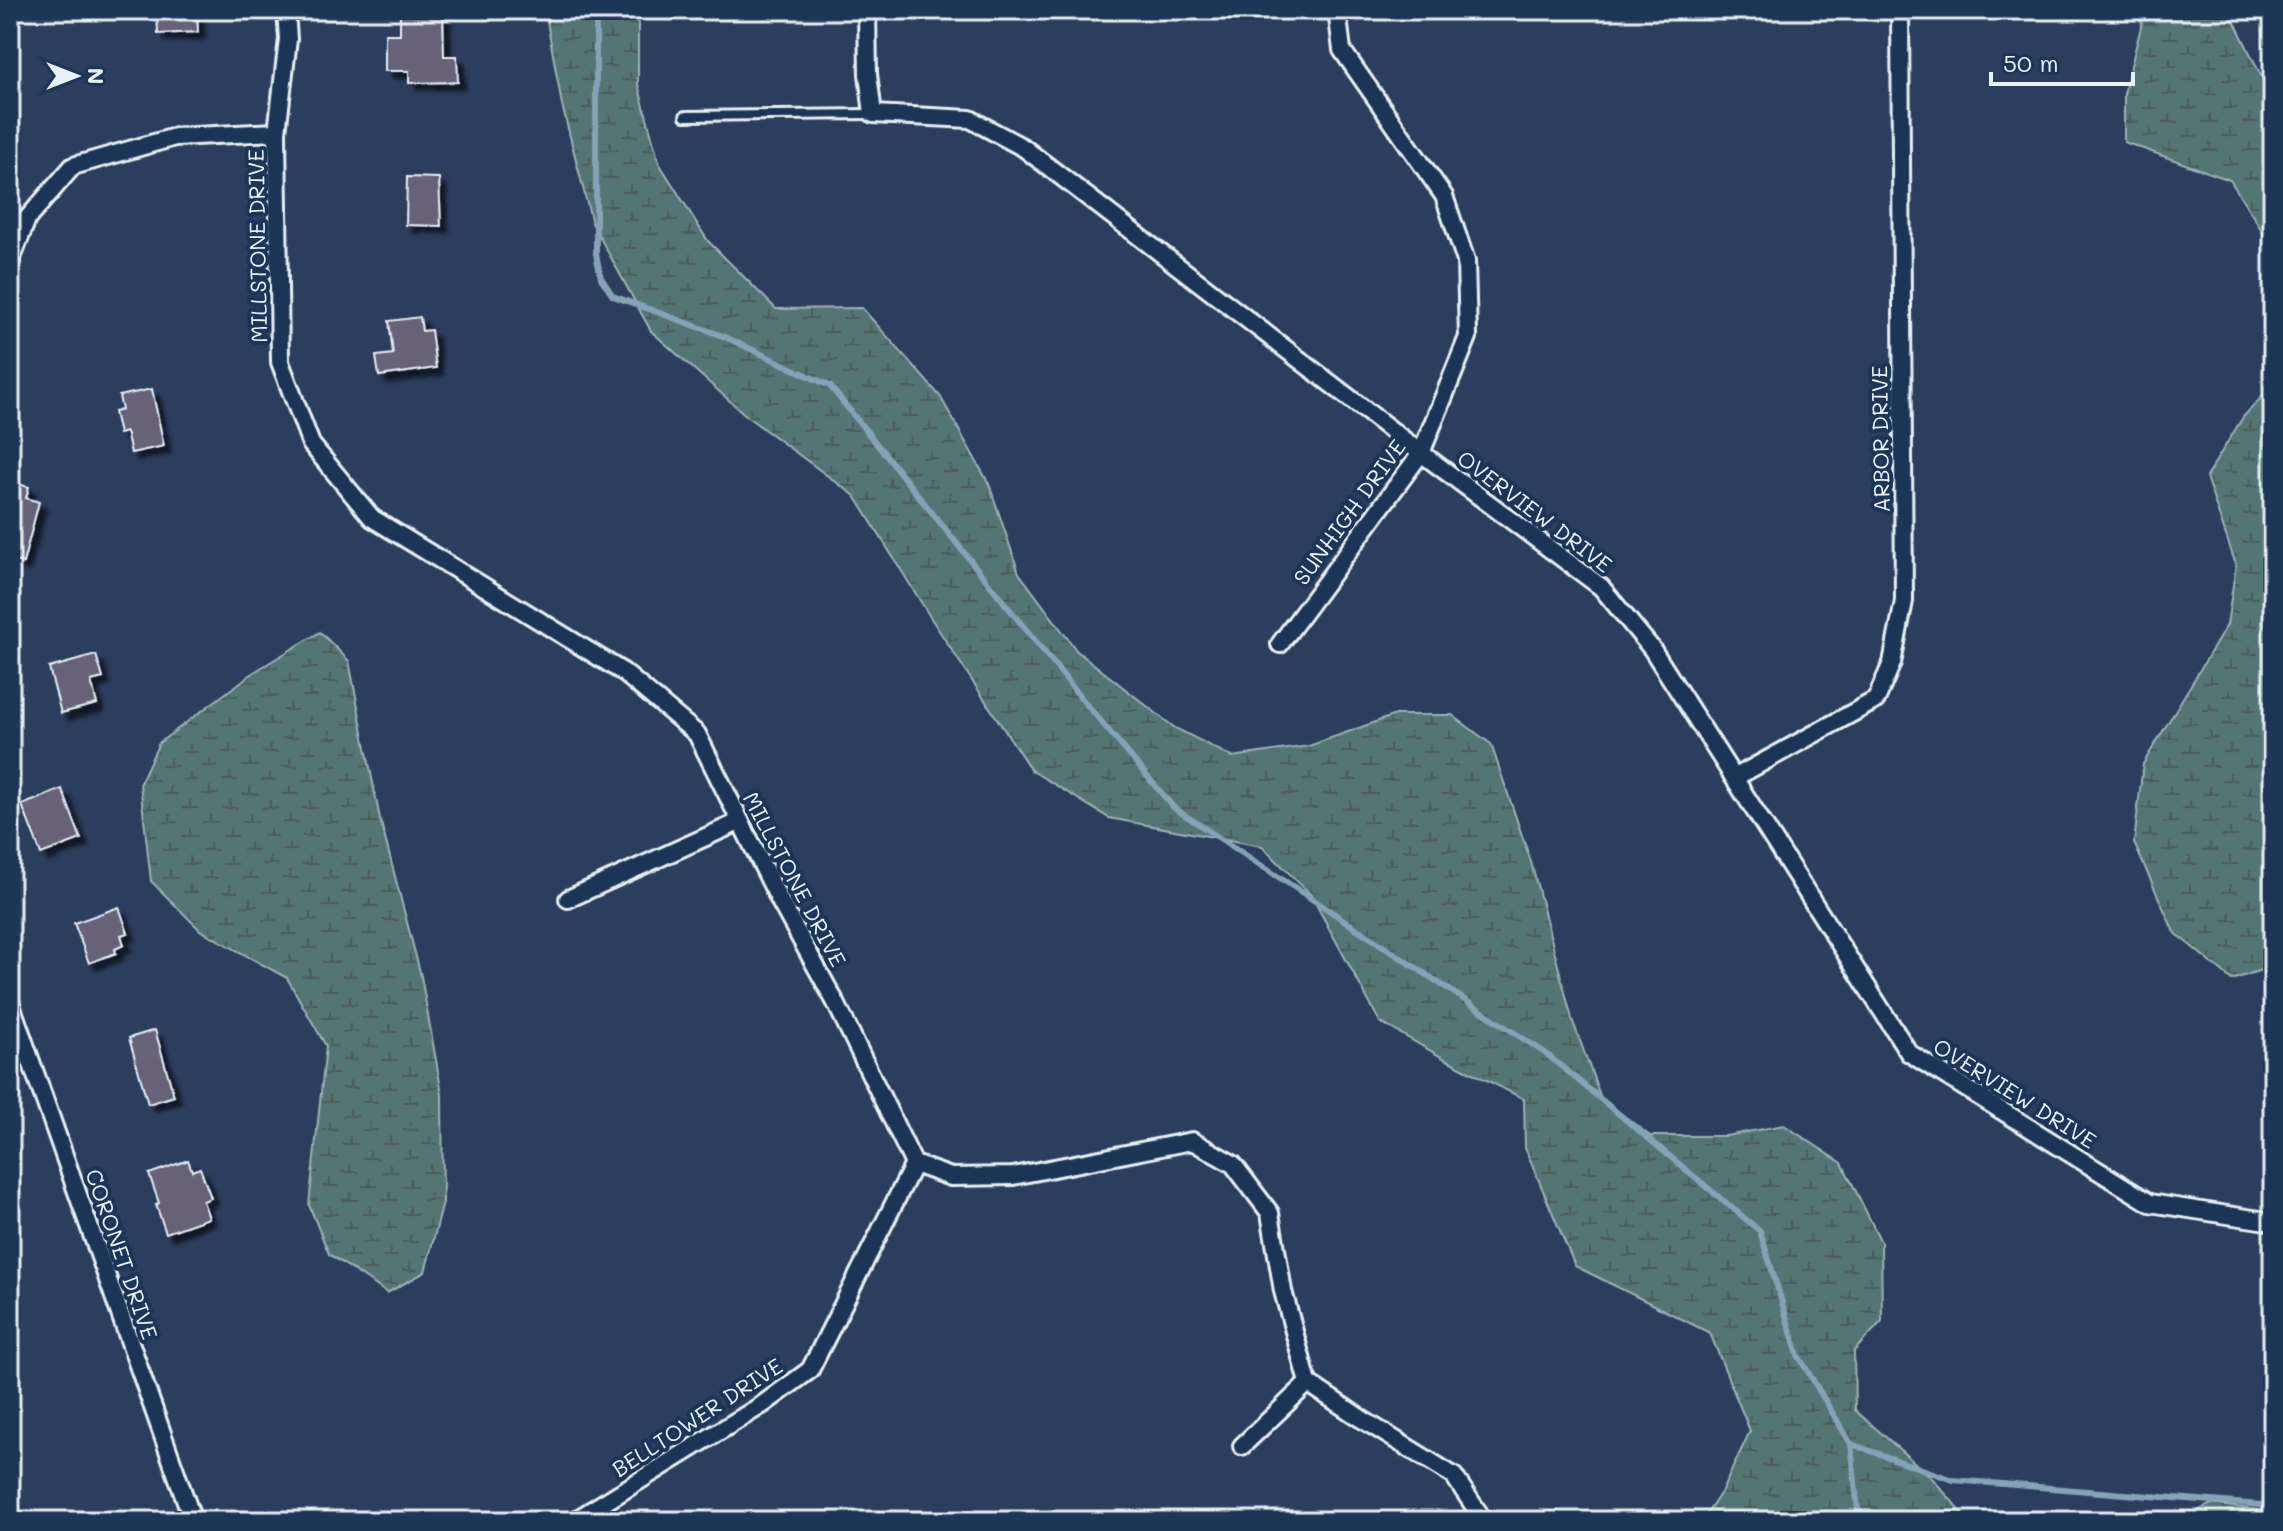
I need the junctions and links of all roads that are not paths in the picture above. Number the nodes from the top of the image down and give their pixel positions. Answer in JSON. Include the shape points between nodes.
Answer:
{"nodes":[{"id":1,"x":286,"y":10,"type":"edge"},
{"id":2,"x":867,"y":10,"type":"edge"},
{"id":3,"x":1337,"y":10,"type":"edge"},
{"id":4,"x":1900,"y":10,"type":"edge"},
{"id":5,"x":873,"y":114,"type":"junction"},
{"id":6,"x":685,"y":116,"type":"dead end"},
{"id":7,"x":277,"y":132,"type":"junction"},
{"id":8,"x":10,"y":263,"type":"edge"},
{"id":9,"x":1421,"y":453,"type":"junction"},
{"id":10,"x":1280,"y":644,"type":"dead end"},
{"id":11,"x":1734,"y":778,"type":"junction"},
{"id":12,"x":739,"y":822,"type":"junction"},
{"id":13,"x":568,"y":899,"type":"dead end"},
{"id":14,"x":10,"y":1002,"type":"edge"},
{"id":15,"x":914,"y":1164,"type":"junction"},
{"id":16,"x":2273,"y":1222,"type":"edge"},
{"id":17,"x":1308,"y":1383,"type":"junction"},
{"id":18,"x":1242,"y":1446,"type":"dead end"},
{"id":19,"x":193,"y":1521,"type":"edge"},
{"id":20,"x":574,"y":1521,"type":"edge"},
{"id":21,"x":1484,"y":1521,"type":"edge"}],
"edges":[{"from":1,"to":7,"type":"street","name":"MILLSTONE DRIVE","via":[[288,39]]},
{"from":2,"to":5,"type":"street"},
{"from":3,"to":9,"type":"street","name":"SUNHIGH DRIVE","via":[[1342,50],[1444,196],[1466,261],[1468,337]]},
{"from":4,"to":11,"type":"street","name":"ARBOR DRIVE","via":[[1904,601],[1892,663],[1876,700]]},
{"from":5,"to":6,"type":"lane"},
{"from":5,"to":9,"type":"street","name":"OVERVIEW DRIVE","via":[[970,119],[1024,148]]},
{"from":7,"to":8,"type":"street","via":[[175,137],[73,166],[27,219]]},
{"from":7,"to":12,"type":"street","name":"MILLSTONE DRIVE","via":[[280,362],[311,444],[372,518],[623,672],[697,734]]},
{"from":9,"to":10,"type":"street","name":"SUNHIGH DRIVE"},
{"from":9,"to":11,"type":"street","name":"OVERVIEW DRIVE","via":[[1601,587],[1652,649]]},
{"from":11,"to":16,"type":"street","name":"OVERVIEW DRIVE","via":[[1909,1053],[2150,1203]]},
{"from":12,"to":13,"type":"street"},
{"from":12,"to":15,"type":"street","name":"MILLSTONE DRIVE"},
{"from":14,"to":19,"type":"street","name":"CORONET DRIVE"},
{"from":15,"to":17,"type":"street","via":[[951,1177],[1013,1176],[1192,1141],[1233,1164],[1270,1213],[1283,1291]]},
{"from":15,"to":20,"type":"street","name":"BELLTOWER DRIVE","via":[[810,1370]]},
{"from":17,"to":18,"type":"street"},
{"from":17,"to":21,"type":"street","via":[[1454,1476]]}]}
